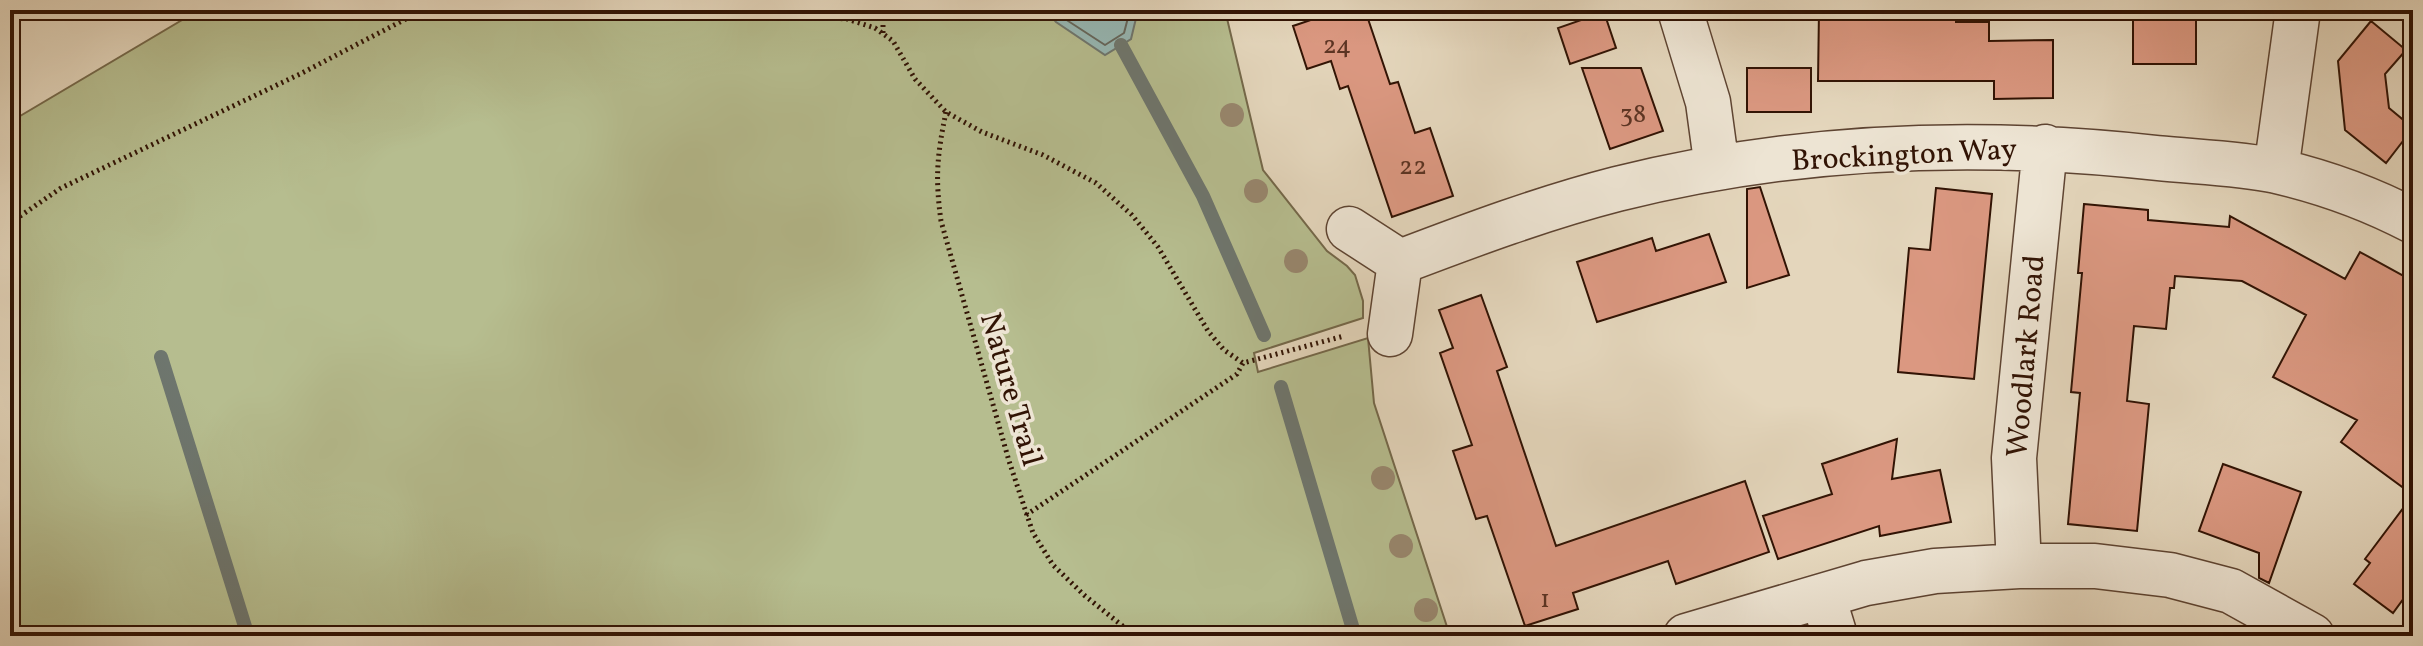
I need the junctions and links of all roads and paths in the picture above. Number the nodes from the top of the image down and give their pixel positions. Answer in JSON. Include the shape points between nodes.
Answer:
{"nodes":[{"id":1,"x":423,"y":10,"type":"edge"},
{"id":2,"x":763,"y":10,"type":"edge"},
{"id":3,"x":883,"y":10,"type":"edge"},
{"id":4,"x":1680,"y":10,"type":"edge"},
{"id":5,"x":2298,"y":10,"type":"edge"},
{"id":6,"x":883,"y":34,"type":"junction"},
{"id":7,"x":946,"y":112,"type":"junction"},
{"id":8,"x":2045,"y":147,"type":"junction"},
{"id":9,"x":1717,"y":168,"type":"junction"},
{"id":10,"x":2276,"y":171,"type":"junction"},
{"id":11,"x":2413,"y":221,"type":"edge"},
{"id":12,"x":10,"y":223,"type":"edge"},
{"id":13,"x":1349,"y":229,"type":"dead end"},
{"id":14,"x":1400,"y":262,"type":"junction"},
{"id":15,"x":1390,"y":334,"type":"joint"},
{"id":16,"x":1243,"y":363,"type":"junction"},
{"id":17,"x":1026,"y":515,"type":"junction"},
{"id":18,"x":2019,"y":566,"type":"junction"},
{"id":19,"x":1829,"y":616,"type":"edge"},
{"id":20,"x":1135,"y":636,"type":"edge"},
{"id":21,"x":1686,"y":636,"type":"edge"},
{"id":22,"x":2312,"y":636,"type":"edge"}],
"edges":[{"from":1,"to":12,"type":"path","via":[[61,188]]},
{"from":2,"to":6,"type":"path","via":[[847,19]]},
{"from":3,"to":6,"type":"path"},
{"from":4,"to":9,"type":"street","via":[[1708,102]]},
{"from":5,"to":10,"type":"street"},
{"from":6,"to":7,"type":"path"},
{"from":7,"to":16,"type":"path","via":[[1096,183],[1132,215],[1158,247],[1208,331]]},
{"from":7,"to":17,"type":"path","name":"Nature Trail","via":[[935,182],[941,221]]},
{"from":8,"to":9,"type":"street","name":"Brockington Way","via":[[1926,147]]},
{"from":8,"to":10,"type":"street","name":"Brockington Way"},
{"from":8,"to":18,"type":"street","name":"Woodlark Road","via":[[2014,458]]},
{"from":9,"to":14,"type":"street","name":"Brockington Way","via":[[1616,189]]},
{"from":10,"to":11,"type":"street","name":"Brockington Way","via":[[2350,193]]},
{"from":13,"to":14,"type":"street"},
{"from":14,"to":15,"type":"street"},
{"from":15,"to":16,"type":"path","via":[[1363,331]]},
{"from":16,"to":17,"type":"path","via":[[1237,374]]},
{"from":17,"to":20,"type":"path","name":"Nature Trail","via":[[1053,565]]},
{"from":18,"to":19,"type":"street","via":[[1935,571],[1866,583]]},
{"from":18,"to":22,"type":"street","via":[[2095,566],[2170,575],[2231,591]]},
{"from":19,"to":21,"type":"street"}]}
